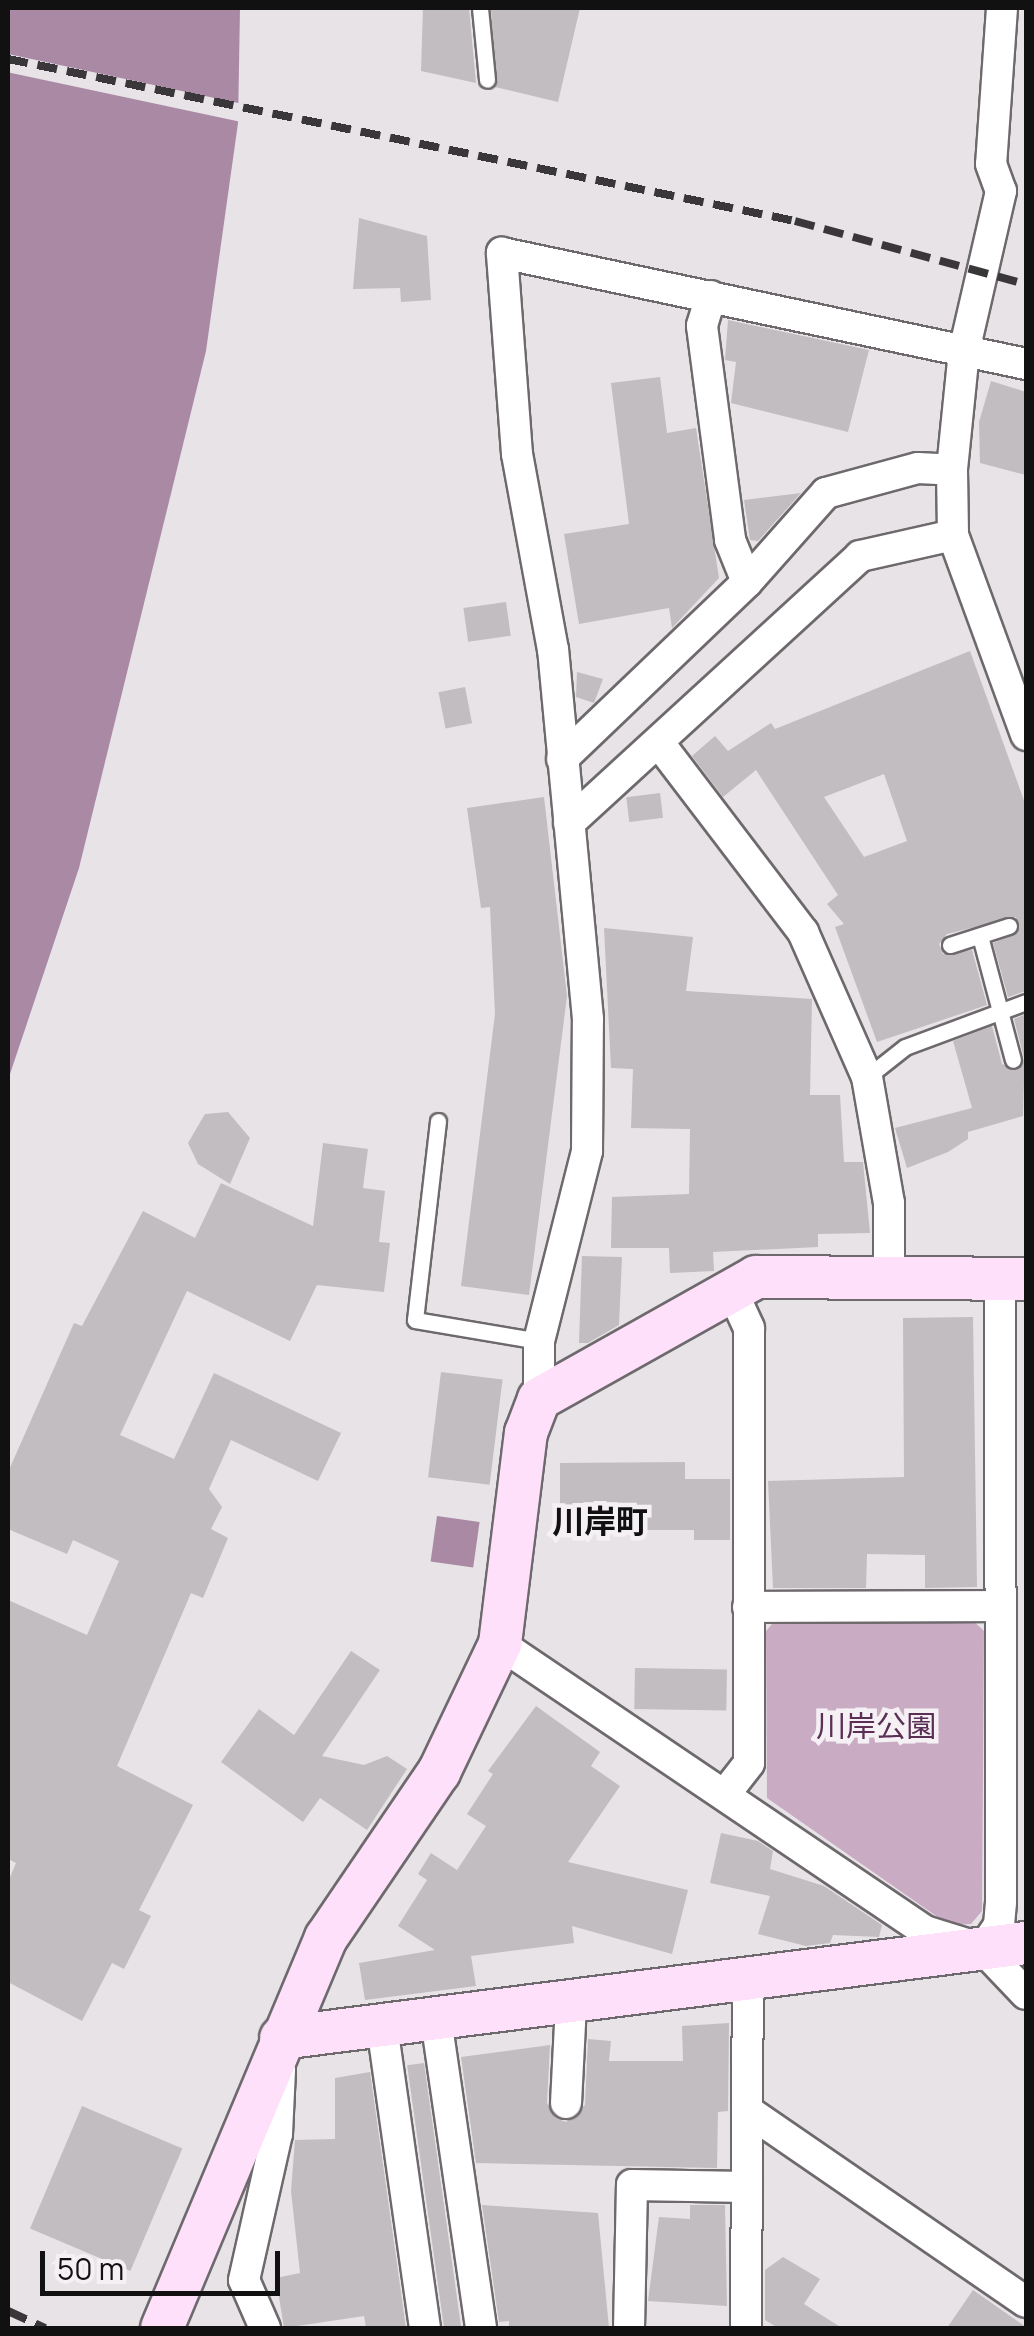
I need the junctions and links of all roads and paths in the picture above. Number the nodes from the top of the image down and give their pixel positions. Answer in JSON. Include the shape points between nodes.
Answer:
{"nodes":[{"id":1,"x":480,"y":8,"type":"edge"},
{"id":2,"x":1002,"y":8,"type":"edge"},
{"id":3,"x":487,"y":80,"type":"dead end"},
{"id":4,"x":1014,"y":196,"type":"edge"},
{"id":5,"x":711,"y":296,"type":"junction"},
{"id":6,"x":964,"y":351,"type":"junction"},
{"id":7,"x":1026,"y":364,"type":"edge"},
{"id":8,"x":952,"y":470,"type":"junction"},
{"id":9,"x":953,"y":535,"type":"junction"},
{"id":10,"x":747,"y":582,"type":"junction"},
{"id":11,"x":1026,"y":735,"type":"edge"},
{"id":12,"x":659,"y":743,"type":"junction"},
{"id":13,"x":562,"y":758,"type":"junction"},
{"id":14,"x":569,"y":824,"type":"junction"},
{"id":15,"x":1009,"y":926,"type":"dead end"},
{"id":16,"x":980,"y":936,"type":"junction"},
{"id":17,"x":950,"y":945,"type":"dead end"},
{"id":18,"x":1026,"y":1002,"type":"edge"},
{"id":19,"x":1004,"y":1010,"type":"junction"},
{"id":20,"x":1014,"y":1060,"type":"dead end"},
{"id":21,"x":866,"y":1076,"type":"junction"},
{"id":22,"x":438,"y":1122,"type":"dead end"},
{"id":23,"x":889,"y":1277,"type":"junction"},
{"id":24,"x":1013,"y":1278,"type":"edge"},
{"id":25,"x":732,"y":1292,"type":"junction"},
{"id":26,"x":538,"y":1341,"type":"junction"},
{"id":27,"x":539,"y":1399,"type":"junction"},
{"id":28,"x":998,"y":1606,"type":"junction"},
{"id":29,"x":748,"y":1607,"type":"junction"},
{"id":30,"x":500,"y":1644,"type":"junction"},
{"id":31,"x":725,"y":1794,"type":"junction"},
{"id":32,"x":1026,"y":1943,"type":"edge"},
{"id":33,"x":983,"y":1948,"type":"junction"},
{"id":34,"x":748,"y":1981,"type":"junction"},
{"id":35,"x":1026,"y":1994,"type":"edge"},
{"id":36,"x":571,"y":2003,"type":"junction"},
{"id":37,"x":436,"y":2019,"type":"junction"},
{"id":38,"x":382,"y":2026,"type":"junction"},
{"id":39,"x":281,"y":2038,"type":"junction"},
{"id":40,"x":566,"y":2102,"type":"dead end"},
{"id":41,"x":748,"y":2111,"type":"junction"},
{"id":42,"x":748,"y":2187,"type":"junction"},
{"id":43,"x":1026,"y":2302,"type":"edge"},
{"id":44,"x":162,"y":2328,"type":"edge"},
{"id":45,"x":265,"y":2328,"type":"edge"},
{"id":46,"x":425,"y":2328,"type":"edge"},
{"id":47,"x":481,"y":2328,"type":"edge"},
{"id":48,"x":629,"y":2328,"type":"edge"},
{"id":49,"x":746,"y":2328,"type":"edge"}],
"edges":[{"from":1,"to":3,"type":"lane"},
{"from":2,"to":4,"type":"street","via":[[991,164]]},
{"from":4,"to":6,"type":"street"},
{"from":5,"to":6,"type":"street"},
{"from":5,"to":10,"type":"street","via":[[702,326],[730,540]]},
{"from":5,"to":13,"type":"street","via":[[502,253],[517,454],[553,650]]},
{"from":6,"to":7,"type":"street"},
{"from":6,"to":8,"type":"street"},
{"from":8,"to":9,"type":"street"},
{"from":8,"to":10,"type":"street","via":[[918,468],[826,494]]},
{"from":9,"to":11,"type":"street"},
{"from":9,"to":12,"type":"street","via":[[860,556]]},
{"from":10,"to":13,"type":"street"},
{"from":12,"to":14,"type":"street"},
{"from":12,"to":21,"type":"street","via":[[803,932]]},
{"from":13,"to":14,"type":"street"},
{"from":14,"to":26,"type":"street","via":[[588,1018],[587,1150]]},
{"from":15,"to":16,"type":"lane"},
{"from":16,"to":17,"type":"lane"},
{"from":16,"to":19,"type":"lane"},
{"from":18,"to":19,"type":"lane"},
{"from":19,"to":20,"type":"lane"},
{"from":19,"to":21,"type":"lane","via":[[905,1046]]},
{"from":21,"to":23,"type":"street","via":[[890,1203]]},
{"from":22,"to":26,"type":"lane","via":[[415,1320]]},
{"from":23,"to":24,"type":"street"},
{"from":23,"to":25,"type":"street","via":[[756,1277]]},
{"from":24,"to":28,"type":"street"},
{"from":25,"to":27,"type":"street"},
{"from":25,"to":29,"type":"street","via":[[749,1328]]},
{"from":26,"to":27,"type":"street"},
{"from":27,"to":30,"type":"street","via":[[526,1433]]},
{"from":28,"to":29,"type":"street"},
{"from":28,"to":33,"type":"street","via":[[1001,1904],[999,1925]]},
{"from":29,"to":31,"type":"street","via":[[749,1763]]},
{"from":30,"to":31,"type":"street"},
{"from":30,"to":39,"type":"street","via":[[438,1772],[326,1938]]},
{"from":31,"to":33,"type":"street","via":[[925,1930]]},
{"from":32,"to":33,"type":"street"},
{"from":33,"to":34,"type":"street"},
{"from":33,"to":35,"type":"street"},
{"from":34,"to":36,"type":"street"},
{"from":34,"to":41,"type":"street"},
{"from":36,"to":37,"type":"street"},
{"from":36,"to":40,"type":"street"},
{"from":37,"to":38,"type":"street"},
{"from":37,"to":47,"type":"street"},
{"from":38,"to":39,"type":"street"},
{"from":38,"to":46,"type":"street"},
{"from":39,"to":44,"type":"street"},
{"from":39,"to":45,"type":"street","via":[[276,2134],[244,2280]]},
{"from":41,"to":42,"type":"street"},
{"from":41,"to":43,"type":"street"},
{"from":42,"to":48,"type":"street","via":[[632,2185]]},
{"from":42,"to":49,"type":"street"}]}
